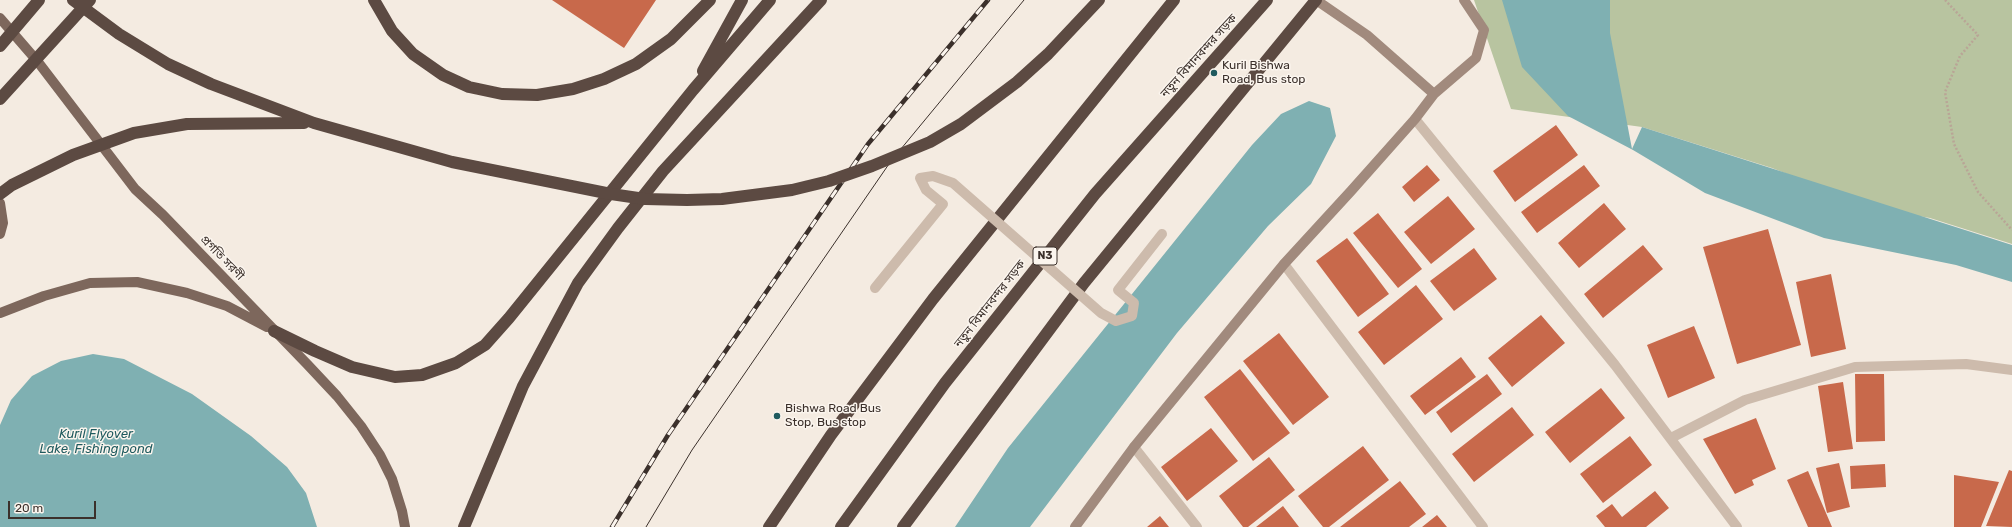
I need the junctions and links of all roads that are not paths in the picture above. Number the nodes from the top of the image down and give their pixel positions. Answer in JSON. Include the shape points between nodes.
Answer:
{"nodes":[{"id":1,"x":39,"y":0,"type":"edge"},
{"id":2,"x":73,"y":0,"type":"edge"},
{"id":3,"x":90,"y":0,"type":"edge"},
{"id":4,"x":374,"y":0,"type":"edge"},
{"id":5,"x":710,"y":0,"type":"edge"},
{"id":6,"x":742,"y":0,"type":"edge"},
{"id":7,"x":770,"y":0,"type":"edge"},
{"id":8,"x":821,"y":0,"type":"edge"},
{"id":9,"x":1099,"y":0,"type":"edge"},
{"id":10,"x":1174,"y":0,"type":"edge"},
{"id":11,"x":1267,"y":0,"type":"edge"},
{"id":12,"x":1316,"y":0,"type":"edge"},
{"id":13,"x":1464,"y":0,"type":"edge"},
{"id":14,"x":0,"y":18,"type":"edge"},
{"id":15,"x":0,"y":46,"type":"edge"},
{"id":16,"x":694,"y":90,"type":"junction"},
{"id":17,"x":1434,"y":94,"type":"junction"},
{"id":18,"x":0,"y":100,"type":"edge"},
{"id":19,"x":1415,"y":119,"type":"junction"},
{"id":20,"x":314,"y":123,"type":"junction"},
{"id":21,"x":0,"y":194,"type":"edge"},
{"id":22,"x":0,"y":203,"type":"edge"},
{"id":23,"x":0,"y":234,"type":"edge"},
{"id":24,"x":1162,"y":234,"type":"dead end"},
{"id":25,"x":1284,"y":264,"type":"junction"},
{"id":26,"x":875,"y":288,"type":"dead end"},
{"id":27,"x":0,"y":313,"type":"edge"},
{"id":28,"x":274,"y":330,"type":"junction"},
{"id":29,"x":2012,"y":370,"type":"edge"},
{"id":30,"x":1671,"y":438,"type":"junction"},
{"id":31,"x":1134,"y":447,"type":"junction"},
{"id":32,"x":405,"y":527,"type":"edge"},
{"id":33,"x":464,"y":527,"type":"edge"},
{"id":34,"x":769,"y":527,"type":"edge"},
{"id":35,"x":841,"y":527,"type":"edge"},
{"id":36,"x":903,"y":527,"type":"edge"},
{"id":37,"x":1075,"y":527,"type":"edge"},
{"id":38,"x":1197,"y":527,"type":"edge"},
{"id":39,"x":1483,"y":527,"type":"edge"},
{"id":40,"x":1737,"y":527,"type":"edge"}],
"edges":[{"from":1,"to":15,"type":"highway","bridge":true},
{"from":2,"to":20,"type":"highway","bridge":true,"via":[[119,34],[168,64],[218,87]]},
{"from":3,"to":18,"type":"highway","bridge":true},
{"from":4,"to":5,"type":"highway","via":[[392,31],[413,54],[443,75],[468,87],[502,94],[538,95],[573,89],[604,79],[636,64],[671,39]]},
{"from":6,"to":16,"type":"highway"},
{"from":7,"to":16,"type":"highway"},
{"from":8,"to":33,"type":"highway","via":[[663,171],[578,283],[523,386]]},
{"from":9,"to":20,"type":"highway","bridge":true,"via":[[1048,54],[1017,82],[961,124],[930,142],[872,166],[829,181],[792,190],[722,200],[645,199],[452,162]]},
{"from":10,"to":34,"type":"highway","via":[[933,299],[831,435]]},
{"from":11,"to":35,"type":"highway","name":"নতুন বিমানবন্দর সড়ক","number":"N3","via":[[1095,194],[945,383]]},
{"from":12,"to":17,"type":"street","via":[[1367,35]]},
{"from":12,"to":36,"type":"highway","via":[[1084,283]]},
{"from":13,"to":17,"type":"street","via":[[1484,30],[1476,58]]},
{"from":14,"to":28,"type":"main road","name":"প্রগতি সরণী","via":[[38,62],[135,189]]},
{"from":16,"to":28,"type":"highway","via":[[510,318],[486,344],[456,363],[422,375],[395,377],[352,367],[315,352]]},
{"from":17,"to":19,"type":"street"},
{"from":19,"to":25,"type":"street"},
{"from":19,"to":30,"type":"street","via":[[1615,365]]},
{"from":20,"to":21,"type":"highway","bridge":true,"via":[[187,124],[134,133],[73,155],[12,185]]},
{"from":22,"to":23,"type":"main road","via":[[3,222]]},
{"from":24,"to":26,"type":"street","bridge":true,"via":[[1118,290],[1134,303],[1132,316],[1116,321],[1101,313],[953,182],[933,176],[920,178],[926,190],[943,204]]},
{"from":25,"to":31,"type":"street"},
{"from":25,"to":39,"type":"street"},
{"from":27,"to":28,"type":"main road","via":[[44,296],[90,283],[137,282],[187,293],[227,306]]},
{"from":28,"to":32,"type":"main road","name":"প্রগতি সরণী","via":[[337,396],[361,426],[392,479]]},
{"from":29,"to":30,"type":"street","via":[[1966,364],[1854,367],[1744,400]]},
{"from":30,"to":40,"type":"street"},
{"from":31,"to":37,"type":"street"},
{"from":31,"to":38,"type":"street"}]}
